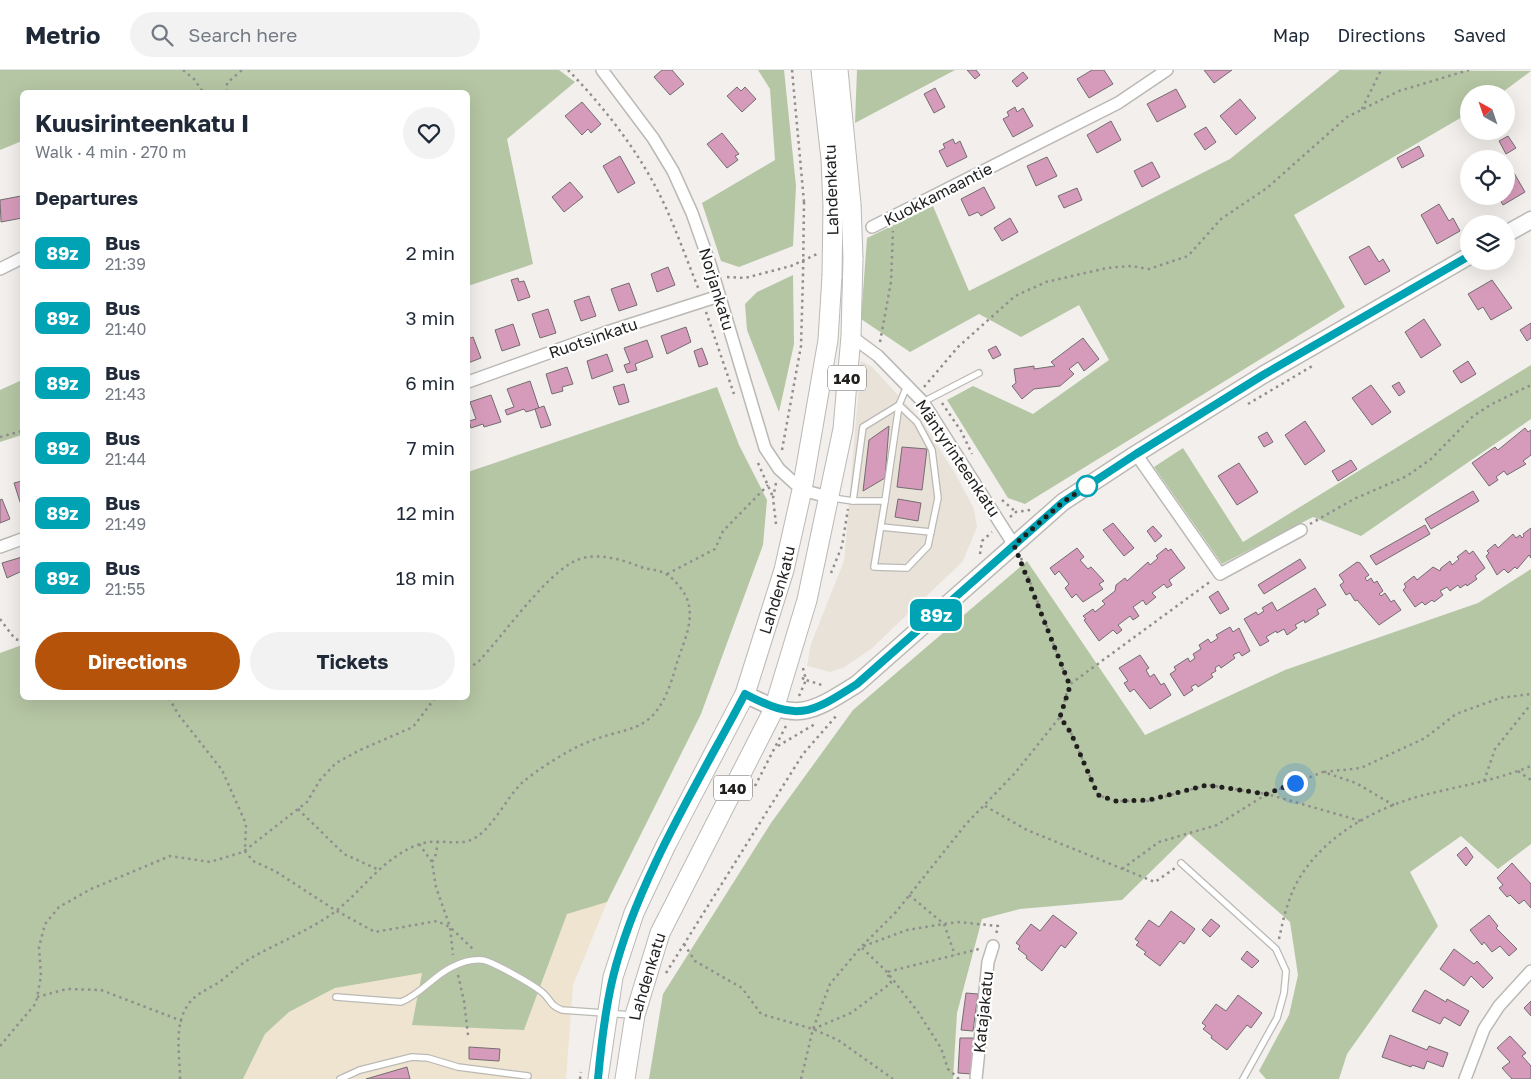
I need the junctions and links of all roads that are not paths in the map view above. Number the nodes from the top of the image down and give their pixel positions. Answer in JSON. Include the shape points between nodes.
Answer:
{"nodes":[{"id":1,"x":602,"y":70,"type":"edge"},
{"id":2,"x":821,"y":70,"type":"edge"},
{"id":3,"x":838,"y":70,"type":"edge"},
{"id":4,"x":1167,"y":70,"type":"edge"},
{"id":5,"x":842,"y":205,"type":"junction"},
{"id":6,"x":1531,"y":220,"type":"edge"},
{"id":7,"x":872,"y":227,"type":"dead end"},
{"id":8,"x":1515,"y":229,"type":"edge"},
{"id":9,"x":20,"y":259,"type":"edge"},
{"id":10,"x":1460,"y":261,"type":"edge"},
{"id":11,"x":0,"y":269,"type":"edge"},
{"id":12,"x":719,"y":296,"type":"junction"},
{"id":13,"x":851,"y":336,"type":"junction"},
{"id":14,"x":979,"y":373,"type":"dead end"},
{"id":15,"x":470,"y":381,"type":"edge"},
{"id":16,"x":907,"y":386,"type":"junction"},
{"id":17,"x":920,"y":399,"type":"junction"},
{"id":18,"x":899,"y":404,"type":"junction"},
{"id":19,"x":1136,"y":454,"type":"junction"},
{"id":20,"x":802,"y":490,"type":"junction"},
{"id":21,"x":828,"y":497,"type":"junction"},
{"id":22,"x":851,"y":501,"type":"junction"},
{"id":23,"x":885,"y":501,"type":"junction"},
{"id":24,"x":881,"y":527,"type":"junction"},
{"id":25,"x":1301,"y":530,"type":"road end"},
{"id":26,"x":931,"y":532,"type":"junction"},
{"id":27,"x":20,"y":540,"type":"edge"},
{"id":28,"x":1014,"y":545,"type":"junction"},
{"id":29,"x":0,"y":547,"type":"edge"},
{"id":30,"x":745,"y":694,"type":"junction"},
{"id":31,"x":774,"y":709,"type":"junction"},
{"id":32,"x":1182,"y":863,"type":"road end"},
{"id":33,"x":993,"y":946,"type":"road end"},
{"id":34,"x":1531,"y":971,"type":"edge"},
{"id":35,"x":336,"y":996,"type":"dead end"},
{"id":36,"x":608,"y":1012,"type":"junction"},
{"id":37,"x":635,"y":1015,"type":"junction"},
{"id":38,"x":528,"y":1076,"type":"dead end"},
{"id":39,"x":340,"y":1079,"type":"edge"},
{"id":40,"x":598,"y":1079,"type":"edge"},
{"id":41,"x":625,"y":1079,"type":"edge"},
{"id":42,"x":976,"y":1079,"type":"edge"},
{"id":43,"x":1243,"y":1079,"type":"edge"},
{"id":44,"x":1466,"y":1079,"type":"edge"}],
"edges":[{"from":1,"to":12,"type":"street","name":"Norjankatu","via":[[629,104],[673,171],[692,213]]},
{"from":2,"to":5,"type":"main road","name":"Lahdenkatu","via":[[830,149]]},
{"from":3,"to":5,"type":"main road","name":"Lahdenkatu","number":"140"},
{"from":4,"to":7,"type":"street","name":"Kuokkamaantie","via":[[1118,104]]},
{"from":5,"to":13,"type":"main road","name":"Lahdenkatu","number":"140","bridge":true,"via":[[853,258]]},
{"from":5,"to":20,"type":"main road","name":"Lahdenkatu","number":"140","bridge":true,"via":[[832,276],[828,340]]},
{"from":6,"to":8,"type":"street"},
{"from":9,"to":11,"type":"street"},
{"from":10,"to":19,"type":"street","via":[[1263,375]]},
{"from":12,"to":15,"type":"street","name":"Ruotsinkatu"},
{"from":12,"to":20,"type":"street","name":"Norjankatu","via":[[765,448],[779,469]]},
{"from":13,"to":16,"type":"street","name":"Mäntyrinteenkatu","via":[[878,356]]},
{"from":13,"to":21,"type":"main road","name":"Lahdenkatu","number":"140","via":[[843,429]]},
{"from":14,"to":17,"type":"lane","via":[[936,395]]},
{"from":16,"to":17,"type":"street","name":"Mäntyrinteenkatu"},
{"from":16,"to":18,"type":"lane"},
{"from":17,"to":28,"type":"street","name":"Mäntyrinteenkatu"},
{"from":18,"to":22,"type":"lane","via":[[863,427]]},
{"from":18,"to":23,"type":"lane"},
{"from":18,"to":26,"type":"lane","via":[[917,422],[932,450],[938,498]]},
{"from":19,"to":25,"type":"street","via":[[1220,574]]},
{"from":19,"to":28,"type":"street","via":[[1063,502]]},
{"from":20,"to":21,"type":"street","name":"Norjankatu"},
{"from":20,"to":30,"type":"main road","name":"Lahdenkatu","number":"140","via":[[784,570]]},
{"from":21,"to":22,"type":"lane"},
{"from":21,"to":31,"type":"main road","name":"Lahdenkatu","number":"140","via":[[807,600]]},
{"from":22,"to":23,"type":"lane"},
{"from":23,"to":24,"type":"lane"},
{"from":24,"to":26,"type":"lane"},
{"from":24,"to":26,"type":"lane","via":[[874,567],[907,568],[928,546]]},
{"from":27,"to":29,"type":"street"},
{"from":28,"to":31,"type":"street","via":[[857,684],[810,709],[792,712]]},
{"from":30,"to":31,"type":"street"},
{"from":30,"to":36,"type":"main road","name":"Lahdenkatu","number":"140","via":[[634,913],[613,977]]},
{"from":31,"to":37,"type":"main road","name":"Lahdenkatu","number":"140","via":[[660,933]]},
{"from":32,"to":43,"type":"lane","via":[[1276,949],[1286,971],[1277,1018]]},
{"from":33,"to":42,"type":"street","name":"Katajakatu","via":[[988,962]]},
{"from":34,"to":44,"type":"street","via":[[1499,1006],[1484,1029]]},
{"from":35,"to":36,"type":"lane","via":[[401,1002],[411,998],[443,971],[483,960],[531,985],[544,994],[552,1006],[562,1010]]},
{"from":36,"to":37,"type":"lane"},
{"from":36,"to":40,"type":"main road","name":"Lahdenkatu","number":"140"},
{"from":37,"to":41,"type":"main road","name":"Lahdenkatu","number":"140"},
{"from":38,"to":39,"type":"lane","via":[[412,1057],[360,1070]]}]}
